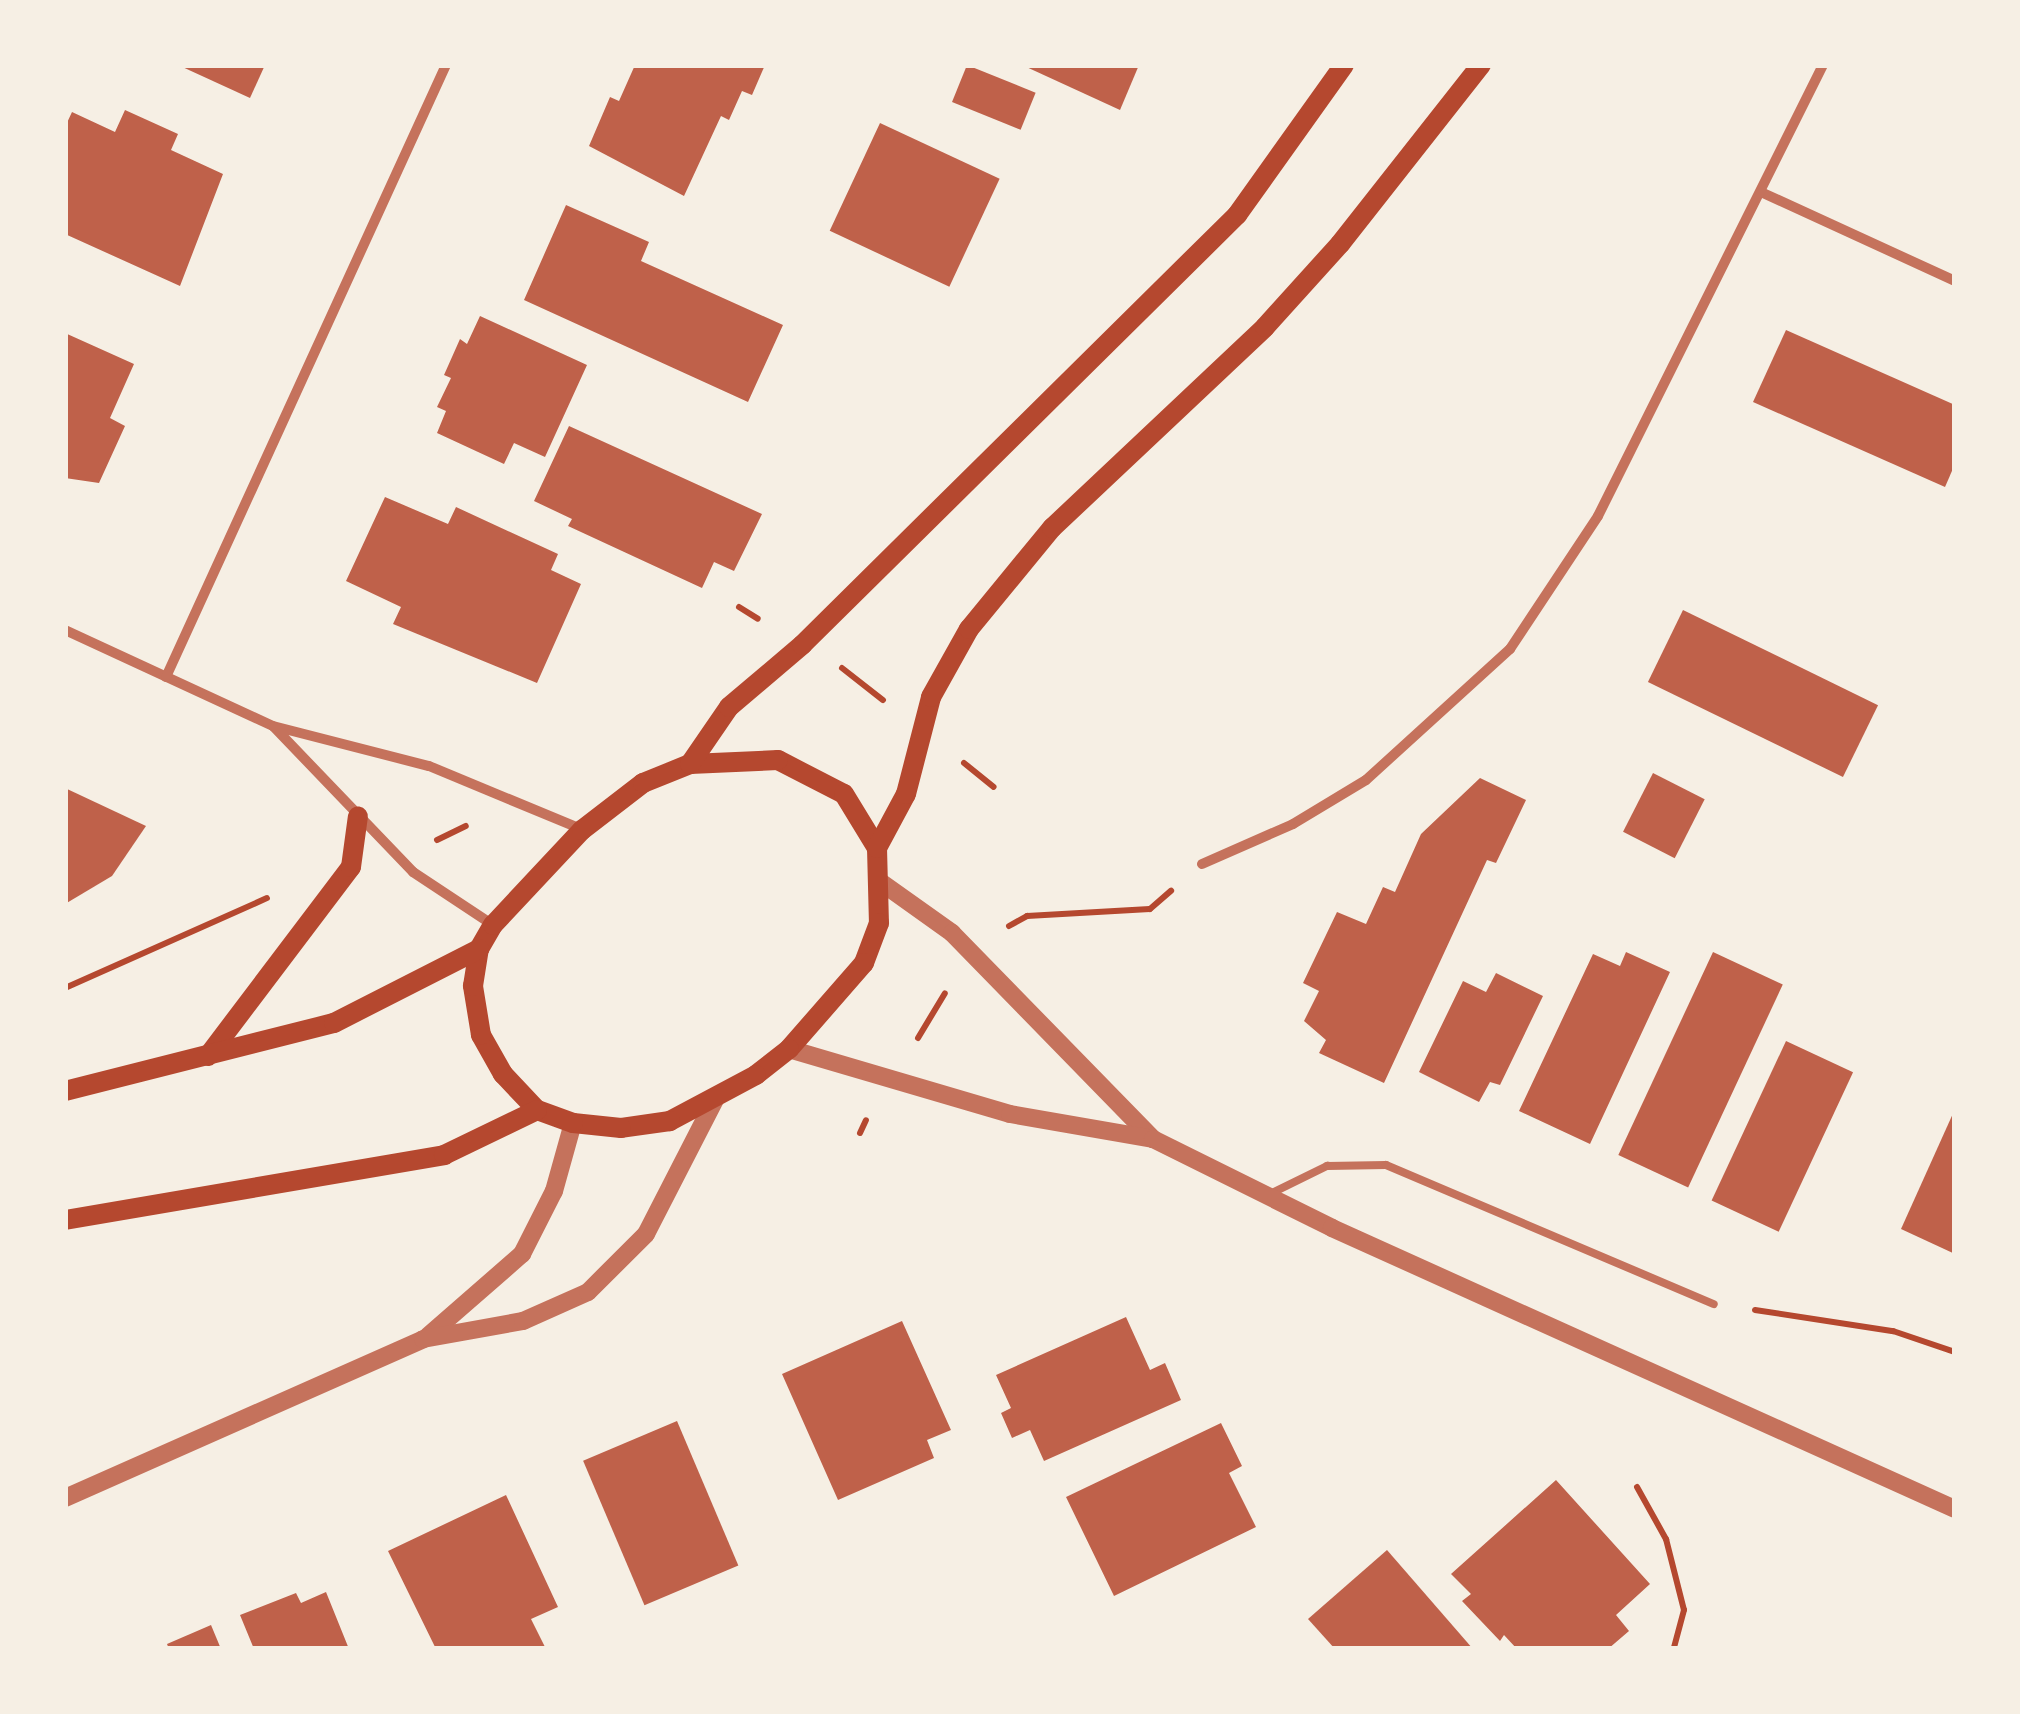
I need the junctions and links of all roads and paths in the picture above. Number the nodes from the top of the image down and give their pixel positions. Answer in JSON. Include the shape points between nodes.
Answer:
{"nodes":[{"id":1,"x":446,"y":65,"type":"edge"},
{"id":2,"x":1344,"y":65,"type":"edge"},
{"id":3,"x":1480,"y":65,"type":"edge"},
{"id":4,"x":1823,"y":65,"type":"edge"},
{"id":5,"x":1763,"y":194,"type":"junction"},
{"id":6,"x":1955,"y":281,"type":"edge"},
{"id":7,"x":739,"y":607,"type":"dead end"},
{"id":8,"x":762,"y":622,"type":"dead end"},
{"id":9,"x":65,"y":630,"type":"edge"},
{"id":10,"x":842,"y":668,"type":"dead end"},
{"id":11,"x":166,"y":677,"type":"junction"},
{"id":12,"x":884,"y":700,"type":"dead end"},
{"id":13,"x":273,"y":726,"type":"junction"},
{"id":14,"x":690,"y":764,"type":"junction"},
{"id":15,"x":964,"y":764,"type":"dead end"},
{"id":16,"x":994,"y":787,"type":"dead end"},
{"id":17,"x":358,"y":816,"type":"junction"},
{"id":18,"x":582,"y":830,"type":"junction"},
{"id":19,"x":876,"y":848,"type":"junction"},
{"id":20,"x":1202,"y":864,"type":"dead end"},
{"id":21,"x":882,"y":884,"type":"junction"},
{"id":22,"x":283,"y":890,"type":"dead end"},
{"id":23,"x":1150,"y":909,"type":"dead end"},
{"id":24,"x":494,"y":925,"type":"junction"},
{"id":25,"x":1000,"y":931,"type":"dead end"},
{"id":26,"x":480,"y":949,"type":"junction"},
{"id":27,"x":65,"y":988,"type":"edge"},
{"id":28,"x":940,"y":1000,"type":"dead end"},
{"id":29,"x":917,"y":1041,"type":"dead end"},
{"id":30,"x":789,"y":1049,"type":"junction"},
{"id":31,"x":208,"y":1056,"type":"junction"},
{"id":32,"x":65,"y":1090,"type":"edge"},
{"id":33,"x":715,"y":1100,"type":"junction"},
{"id":34,"x":537,"y":1110,"type":"junction"},
{"id":35,"x":573,"y":1124,"type":"junction"},
{"id":36,"x":1153,"y":1139,"type":"junction"},
{"id":37,"x":1266,"y":1196,"type":"junction"},
{"id":38,"x":65,"y":1220,"type":"edge"},
{"id":39,"x":1714,"y":1304,"type":"joint"},
{"id":40,"x":424,"y":1339,"type":"junction"},
{"id":41,"x":1955,"y":1352,"type":"edge"},
{"id":42,"x":1637,"y":1487,"type":"dead end"},
{"id":43,"x":65,"y":1498,"type":"edge"},
{"id":44,"x":1955,"y":1509,"type":"edge"},
{"id":45,"x":1674,"y":1648,"type":"edge"}],
"edges":[{"from":1,"to":11,"type":"street"},
{"from":2,"to":14,"type":"main road","via":[[1236,215],[802,645],[729,706]]},
{"from":3,"to":19,"type":"main road","via":[[1328,258],[1265,327],[1052,528],[969,629],[931,698],[906,794]]},
{"from":4,"to":5,"type":"street"},
{"from":5,"to":6,"type":"street"},
{"from":5,"to":20,"type":"street","via":[[1598,516],[1510,649],[1366,780],[1293,824]]},
{"from":7,"to":8,"type":"path"},
{"from":9,"to":11,"type":"street"},
{"from":10,"to":12,"type":"path"},
{"from":11,"to":13,"type":"street"},
{"from":13,"to":17,"type":"street"},
{"from":13,"to":18,"type":"street","via":[[429,766]]},
{"from":14,"to":18,"type":"main road","via":[[643,783]]},
{"from":14,"to":19,"type":"main road","via":[[778,760],[813,774],[844,794]]},
{"from":15,"to":16,"type":"path"},
{"from":17,"to":24,"type":"street","via":[[414,872]]},
{"from":17,"to":31,"type":"main road","via":[[351,867]]},
{"from":18,"to":24,"type":"main road"},
{"from":19,"to":21,"type":"main road"},
{"from":21,"to":30,"type":"main road","via":[[879,923],[864,964]]},
{"from":21,"to":36,"type":"street","via":[[952,932]]},
{"from":22,"to":27,"type":"path"},
{"from":23,"to":25,"type":"path","via":[[1027,916]]},
{"from":24,"to":26,"type":"main road"},
{"from":26,"to":31,"type":"main road","via":[[334,1023]]},
{"from":26,"to":34,"type":"main road","via":[[473,986],[481,1034],[503,1074]]},
{"from":28,"to":29,"type":"path"},
{"from":30,"to":33,"type":"main road"},
{"from":30,"to":36,"type":"street","via":[[1010,1114]]},
{"from":31,"to":32,"type":"main road"},
{"from":33,"to":35,"type":"main road","via":[[670,1122]]},
{"from":33,"to":40,"type":"street","via":[[673,1192],[622,1265],[588,1292],[522,1321]]},
{"from":34,"to":35,"type":"main road"},
{"from":34,"to":38,"type":"main road","via":[[444,1156]]},
{"from":35,"to":40,"type":"street","via":[[554,1191],[522,1254]]},
{"from":36,"to":37,"type":"street"},
{"from":37,"to":39,"type":"lane","via":[[1327,1166],[1386,1165]]},
{"from":37,"to":44,"type":"street"},
{"from":39,"to":41,"type":"path","via":[[1893,1332]]},
{"from":40,"to":43,"type":"street"},
{"from":42,"to":45,"type":"path","via":[[1666,1539],[1684,1610]]}]}
